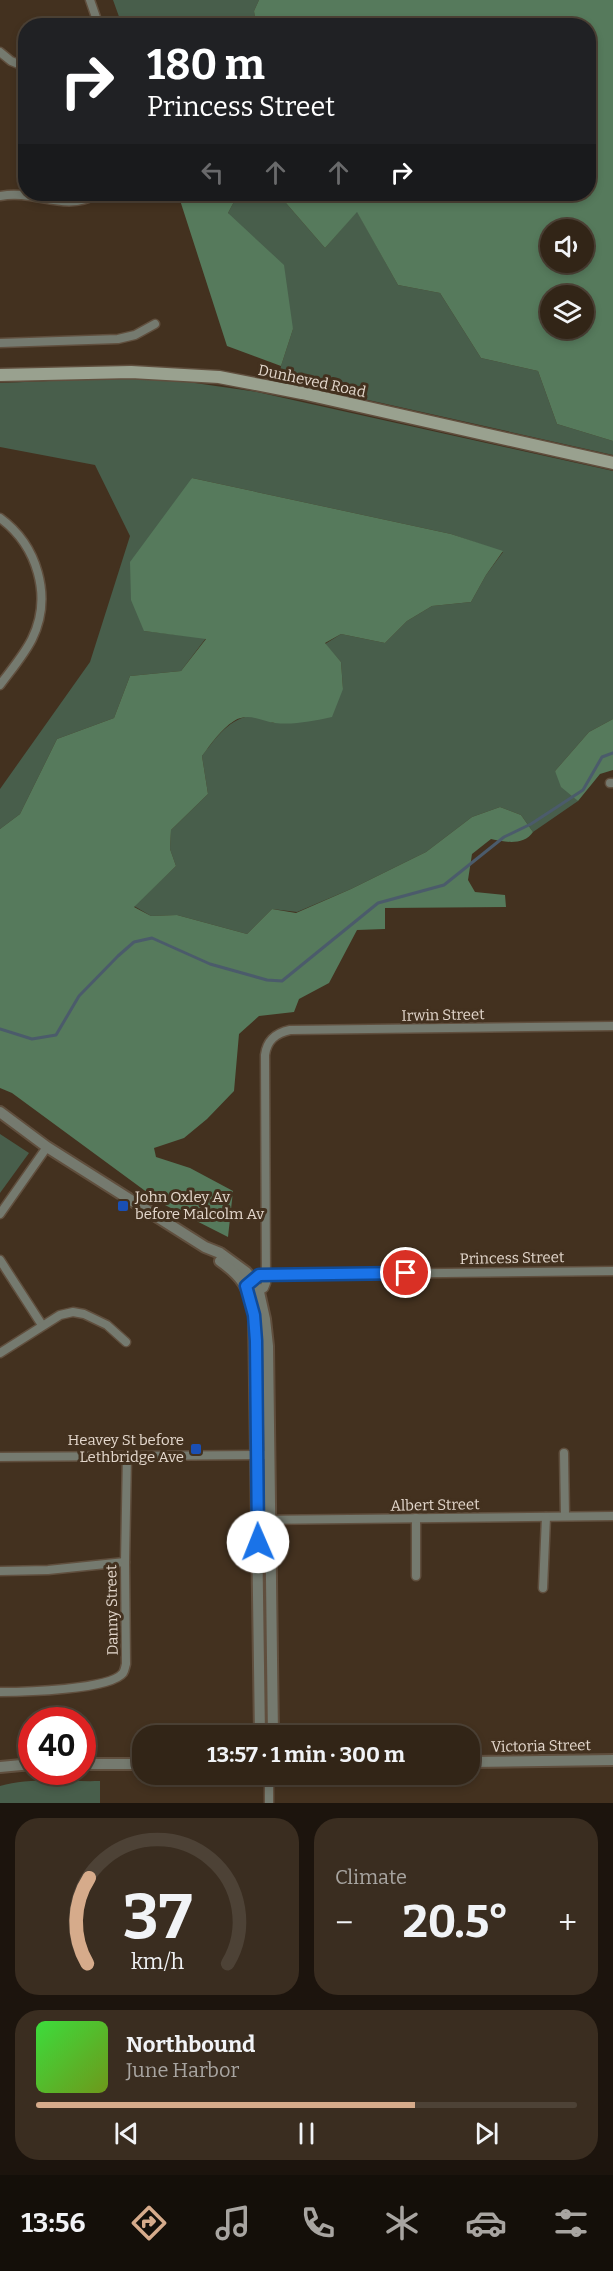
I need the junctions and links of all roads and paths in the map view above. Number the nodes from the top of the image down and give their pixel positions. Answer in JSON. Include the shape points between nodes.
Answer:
{"nodes":[{"id":1,"x":90,"y":0,"type":"edge"},
{"id":2,"x":96,"y":18,"type":"edge"},
{"id":3,"x":0,"y":52,"type":"edge"},
{"id":4,"x":18,"y":64,"type":"edge"},
{"id":5,"x":18,"y":195,"type":"edge"},
{"id":6,"x":0,"y":196,"type":"edge"},
{"id":7,"x":56,"y":201,"type":"edge"},
{"id":8,"x":80,"y":201,"type":"edge"},
{"id":9,"x":155,"y":324,"type":"dead end"},
{"id":10,"x":0,"y":343,"type":"edge"},
{"id":11,"x":0,"y":375,"type":"edge"},
{"id":12,"x":613,"y":463,"type":"edge"},
{"id":13,"x":0,"y":518,"type":"edge"},
{"id":14,"x":0,"y":685,"type":"edge"},
{"id":15,"x":613,"y":1026,"type":"edge"},
{"id":16,"x":0,"y":1112,"type":"edge"},
{"id":17,"x":47,"y":1147,"type":"junction"},
{"id":18,"x":0,"y":1214,"type":"edge"},
{"id":19,"x":0,"y":1260,"type":"edge"},
{"id":20,"x":613,"y":1270,"type":"edge"},
{"id":21,"x":267,"y":1275,"type":"junction"},
{"id":22,"x":252,"y":1288,"type":"junction"},
{"id":23,"x":42,"y":1325,"type":"junction"},
{"id":24,"x":126,"y":1342,"type":"dead end"},
{"id":25,"x":0,"y":1353,"type":"edge"},
{"id":26,"x":564,"y":1453,"type":"dead end"},
{"id":27,"x":256,"y":1455,"type":"junction"},
{"id":28,"x":269,"y":1455,"type":"junction"},
{"id":29,"x":127,"y":1456,"type":"junction"},
{"id":30,"x":0,"y":1457,"type":"edge"},
{"id":31,"x":565,"y":1516,"type":"junction"},
{"id":32,"x":613,"y":1516,"type":"edge"},
{"id":33,"x":546,"y":1517,"type":"junction"},
{"id":34,"x":416,"y":1518,"type":"junction"},
{"id":35,"x":257,"y":1520,"type":"junction"},
{"id":36,"x":269,"y":1520,"type":"junction"},
{"id":37,"x":125,"y":1562,"type":"junction"},
{"id":38,"x":0,"y":1571,"type":"edge"},
{"id":39,"x":416,"y":1576,"type":"dead end"},
{"id":40,"x":543,"y":1588,"type":"dead end"},
{"id":41,"x":0,"y":1692,"type":"edge"},
{"id":42,"x":260,"y":1725,"type":"edge"},
{"id":43,"x":273,"y":1725,"type":"edge"},
{"id":44,"x":613,"y":1760,"type":"edge"},
{"id":45,"x":480,"y":1762,"type":"edge"},
{"id":46,"x":96,"y":1764,"type":"edge"},
{"id":47,"x":132,"y":1764,"type":"edge"},
{"id":48,"x":18,"y":1765,"type":"edge"},
{"id":49,"x":0,"y":1767,"type":"edge"},
{"id":50,"x":269,"y":1785,"type":"edge"},
{"id":51,"x":269,"y":1803,"type":"edge"}],
"edges":[{"from":1,"to":2,"type":"street"},
{"from":3,"to":4,"type":"street"},
{"from":5,"to":6,"type":"street"},
{"from":7,"to":8,"type":"street"},
{"from":9,"to":10,"type":"street","via":[[118,339]]},
{"from":11,"to":12,"type":"main road","name":"Dunheved Road","via":[[131,372],[219,377]]},
{"from":13,"to":14,"type":"street","via":[[29,551],[38,571],[41,594],[33,638]]},
{"from":15,"to":21,"type":"street","name":"Irwin Street","via":[[290,1030],[274,1036],[265,1055]]},
{"from":16,"to":17,"type":"street"},
{"from":17,"to":18,"type":"street"},
{"from":17,"to":22,"type":"street","via":[[234,1262]]},
{"from":19,"to":23,"type":"street"},
{"from":20,"to":21,"type":"street","name":"Princess Street"},
{"from":21,"to":22,"type":"street","name":"Princess Street","via":[[259,1275]]},
{"from":21,"to":22,"type":"street","via":[[266,1283]]},
{"from":22,"to":27,"type":"street"},
{"from":22,"to":28,"type":"street","via":[[265,1319],[268,1346]]},
{"from":23,"to":24,"type":"street","via":[[60,1315],[79,1313],[107,1325]]},
{"from":23,"to":25,"type":"street"},
{"from":26,"to":31,"type":"street"},
{"from":27,"to":28,"type":"street"},
{"from":27,"to":29,"type":"street"},
{"from":27,"to":35,"type":"street"},
{"from":28,"to":36,"type":"street"},
{"from":29,"to":30,"type":"street"},
{"from":29,"to":37,"type":"street","name":"Danny Street"},
{"from":31,"to":32,"type":"street","name":"Albert Street"},
{"from":31,"to":33,"type":"street","name":"Albert Street"},
{"from":33,"to":34,"type":"street","name":"Albert Street"},
{"from":33,"to":40,"type":"street"},
{"from":34,"to":36,"type":"street","name":"Albert Street"},
{"from":34,"to":39,"type":"street"},
{"from":35,"to":36,"type":"street","name":"Albert Street"},
{"from":35,"to":42,"type":"street"},
{"from":36,"to":43,"type":"street"},
{"from":37,"to":38,"type":"street"},
{"from":37,"to":41,"type":"street","name":"Danny Street","via":[[123,1673],[85,1686]]},
{"from":44,"to":45,"type":"street","name":"Victoria Street"},
{"from":46,"to":47,"type":"street"},
{"from":48,"to":49,"type":"street"},
{"from":50,"to":51,"type":"street"}]}
